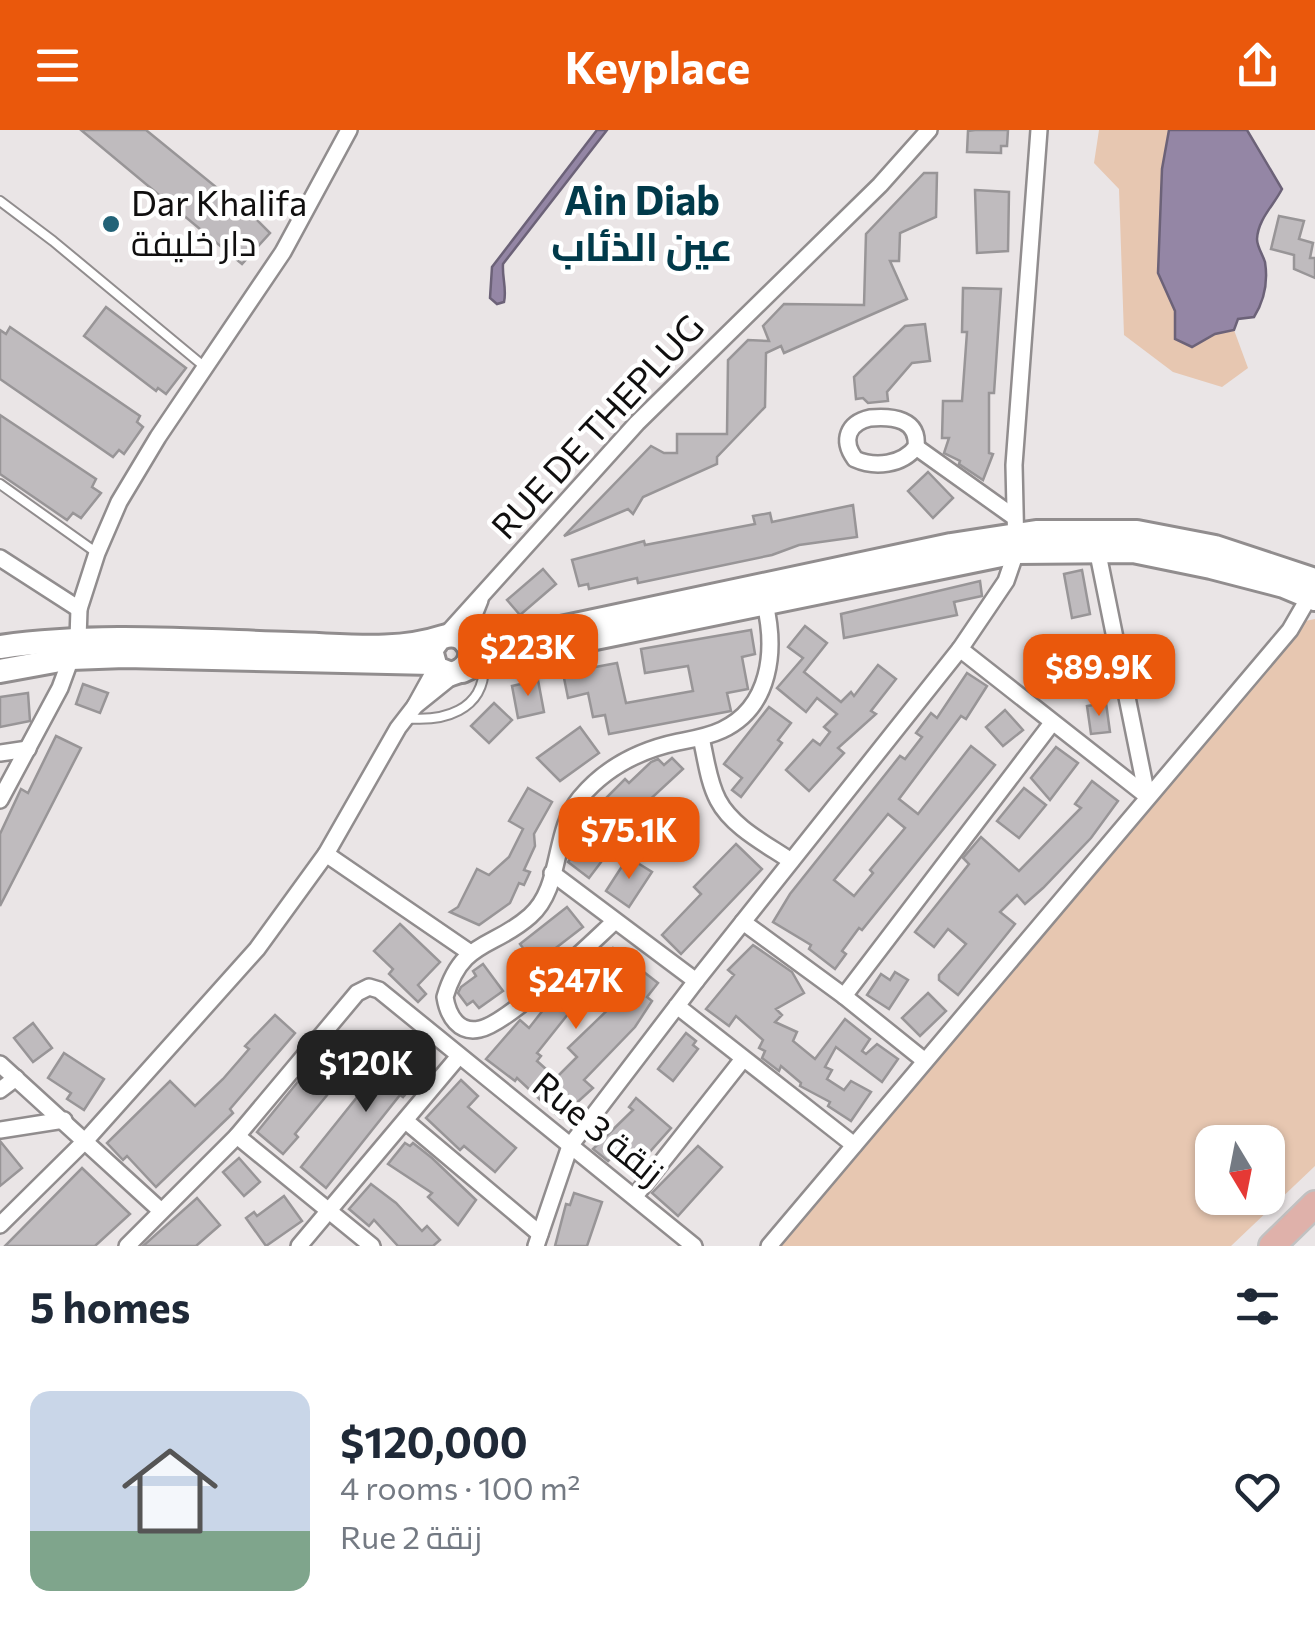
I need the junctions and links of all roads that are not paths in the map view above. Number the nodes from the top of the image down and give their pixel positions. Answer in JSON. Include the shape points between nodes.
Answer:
{"nodes":[{"id":1,"x":349,"y":130,"type":"edge"},
{"id":2,"x":928,"y":130,"type":"edge"},
{"id":3,"x":1040,"y":130,"type":"edge"},
{"id":4,"x":1,"y":204,"type":"edge"},
{"id":5,"x":206,"y":368,"type":"junction"},
{"id":6,"x":916,"y":447,"type":"junction"},
{"id":7,"x":0,"y":484,"type":"edge"},
{"id":8,"x":1015,"y":534,"type":"junction"},
{"id":9,"x":1097,"y":549,"type":"junction"},
{"id":10,"x":97,"y":553,"type":"junction"},
{"id":11,"x":0,"y":558,"type":"edge"},
{"id":12,"x":1314,"y":590,"type":"edge"},
{"id":13,"x":764,"y":604,"type":"junction"},
{"id":14,"x":79,"y":609,"type":"junction"},
{"id":15,"x":453,"y":639,"type":"junction"},
{"id":16,"x":0,"y":647,"type":"edge"},
{"id":17,"x":75,"y":649,"type":"junction"},
{"id":18,"x":960,"y":649,"type":"junction"},
{"id":19,"x":454,"y":667,"type":"junction"},
{"id":20,"x":0,"y":671,"type":"edge"},
{"id":21,"x":410,"y":712,"type":"junction"},
{"id":22,"x":1052,"y":723,"type":"junction"},
{"id":23,"x":701,"y":738,"type":"junction"},
{"id":24,"x":28,"y":749,"type":"junction"},
{"id":25,"x":0,"y":753,"type":"edge"},
{"id":26,"x":1147,"y":796,"type":"junction"},
{"id":27,"x":0,"y":800,"type":"edge"},
{"id":28,"x":326,"y":854,"type":"junction"},
{"id":29,"x":790,"y":861,"type":"junction"},
{"id":30,"x":552,"y":873,"type":"junction"},
{"id":31,"x":616,"y":921,"type":"junction"},
{"id":32,"x":744,"y":922,"type":"junction"},
{"id":33,"x":470,"y":952,"type":"junction"},
{"id":34,"x":696,"y":981,"type":"junction"},
{"id":35,"x":844,"y":996,"type":"junction"},
{"id":36,"x":677,"y":1006,"type":"junction"},
{"id":37,"x":460,"y":1056,"type":"junction"},
{"id":38,"x":744,"y":1059,"type":"junction"},
{"id":39,"x":925,"y":1061,"type":"junction"},
{"id":40,"x":0,"y":1064,"type":"edge"},
{"id":41,"x":16,"y":1078,"type":"junction"},
{"id":42,"x":0,"y":1090,"type":"edge"},
{"id":43,"x":64,"y":1120,"type":"junction"},
{"id":44,"x":406,"y":1122,"type":"junction"},
{"id":45,"x":0,"y":1130,"type":"edge"},
{"id":46,"x":236,"y":1136,"type":"junction"},
{"id":47,"x":86,"y":1140,"type":"junction"},
{"id":48,"x":854,"y":1145,"type":"junction"},
{"id":49,"x":570,"y":1146,"type":"junction"},
{"id":50,"x":635,"y":1196,"type":"junction"},
{"id":51,"x":1315,"y":1204,"type":"edge"},
{"id":52,"x":160,"y":1210,"type":"junction"},
{"id":53,"x":331,"y":1212,"type":"junction"},
{"id":54,"x":0,"y":1225,"type":"edge"},
{"id":55,"x":538,"y":1240,"type":"edge"},
{"id":56,"x":127,"y":1246,"type":"edge"},
{"id":57,"x":299,"y":1246,"type":"edge"},
{"id":58,"x":372,"y":1246,"type":"edge"},
{"id":59,"x":694,"y":1246,"type":"edge"},
{"id":60,"x":769,"y":1246,"type":"edge"},
{"id":61,"x":1272,"y":1246,"type":"edge"}],
"edges":[{"from":1,"to":5,"type":"street","via":[[284,252]]},
{"from":2,"to":15,"type":"street","name":"RUE DE THEPLUG","via":[[637,422],[481,596]]},
{"from":3,"to":8,"type":"street","via":[[1014,464]]},
{"from":4,"to":5,"type":"lane"},
{"from":5,"to":10,"type":"street","via":[[134,474]]},
{"from":6,"to":6,"type":"street","via":[[912,426],[897,418],[860,420],[847,436],[852,454],[867,464],[904,458]]},
{"from":6,"to":8,"type":"street"},
{"from":7,"to":10,"type":"lane"},
{"from":8,"to":9,"type":"street"},
{"from":8,"to":12,"type":"street","via":[[1138,532],[1215,547]]},
{"from":8,"to":13,"type":"street"},
{"from":8,"to":15,"type":"street","via":[[528,636]]},
{"from":8,"to":18,"type":"street","via":[[1006,581]]},
{"from":9,"to":12,"type":"street"},
{"from":9,"to":26,"type":"street"},
{"from":10,"to":14,"type":"street"},
{"from":11,"to":14,"type":"street"},
{"from":12,"to":26,"type":"street","via":[[1290,630]]},
{"from":13,"to":19,"type":"street"},
{"from":13,"to":23,"type":"street","via":[[772,646],[760,692],[731,725]]},
{"from":14,"to":17,"type":"street"},
{"from":15,"to":17,"type":"street","via":[[405,647]]},
{"from":15,"to":19,"type":"street","via":[[470,656]]},
{"from":15,"to":19,"type":"street","via":[[432,650]]},
{"from":16,"to":17,"type":"street"},
{"from":17,"to":19,"type":"street"},
{"from":17,"to":20,"type":"street"},
{"from":17,"to":24,"type":"street"},
{"from":18,"to":22,"type":"street"},
{"from":18,"to":29,"type":"street"},
{"from":19,"to":21,"type":"street"},
{"from":19,"to":21,"type":"lane","via":[[481,687],[464,708],[446,718]]},
{"from":21,"to":28,"type":"street"},
{"from":22,"to":26,"type":"street"},
{"from":22,"to":35,"type":"street"},
{"from":23,"to":29,"type":"street","via":[[724,810]]},
{"from":23,"to":30,"type":"street","via":[[635,755],[601,778],[567,818]]},
{"from":24,"to":25,"type":"street"},
{"from":24,"to":27,"type":"street"},
{"from":26,"to":39,"type":"street"},
{"from":28,"to":33,"type":"street"},
{"from":28,"to":47,"type":"street","via":[[257,949]]},
{"from":29,"to":32,"type":"street"},
{"from":30,"to":31,"type":"street"},
{"from":30,"to":33,"type":"street","via":[[530,916]]},
{"from":31,"to":33,"type":"street","via":[[494,1024],[468,1030],[447,1009],[445,997]]},
{"from":31,"to":34,"type":"street"},
{"from":32,"to":34,"type":"street"},
{"from":32,"to":35,"type":"street"},
{"from":34,"to":36,"type":"street"},
{"from":35,"to":39,"type":"street"},
{"from":36,"to":38,"type":"street"},
{"from":36,"to":49,"type":"street"},
{"from":37,"to":44,"type":"street"},
{"from":37,"to":46,"type":"street","name":"Rue 3 زنقة","via":[[368,987]]},
{"from":37,"to":49,"type":"street","name":"Rue 3 زنقة"},
{"from":38,"to":48,"type":"street"},
{"from":38,"to":50,"type":"street"},
{"from":39,"to":48,"type":"street"},
{"from":40,"to":41,"type":"street"},
{"from":41,"to":42,"type":"street"},
{"from":41,"to":43,"type":"street"},
{"from":43,"to":45,"type":"street"},
{"from":43,"to":47,"type":"street"},
{"from":44,"to":53,"type":"street"},
{"from":44,"to":55,"type":"street"},
{"from":46,"to":52,"type":"street"},
{"from":46,"to":53,"type":"street"},
{"from":47,"to":52,"type":"street"},
{"from":47,"to":54,"type":"street"},
{"from":48,"to":60,"type":"street"},
{"from":49,"to":50,"type":"street","name":"Rue 3 زنقة"},
{"from":49,"to":55,"type":"street"},
{"from":50,"to":59,"type":"street","name":"Rue 3 زنقة"},
{"from":51,"to":61,"type":"main road"},
{"from":52,"to":56,"type":"street"},
{"from":53,"to":57,"type":"street"},
{"from":53,"to":58,"type":"street"}]}
